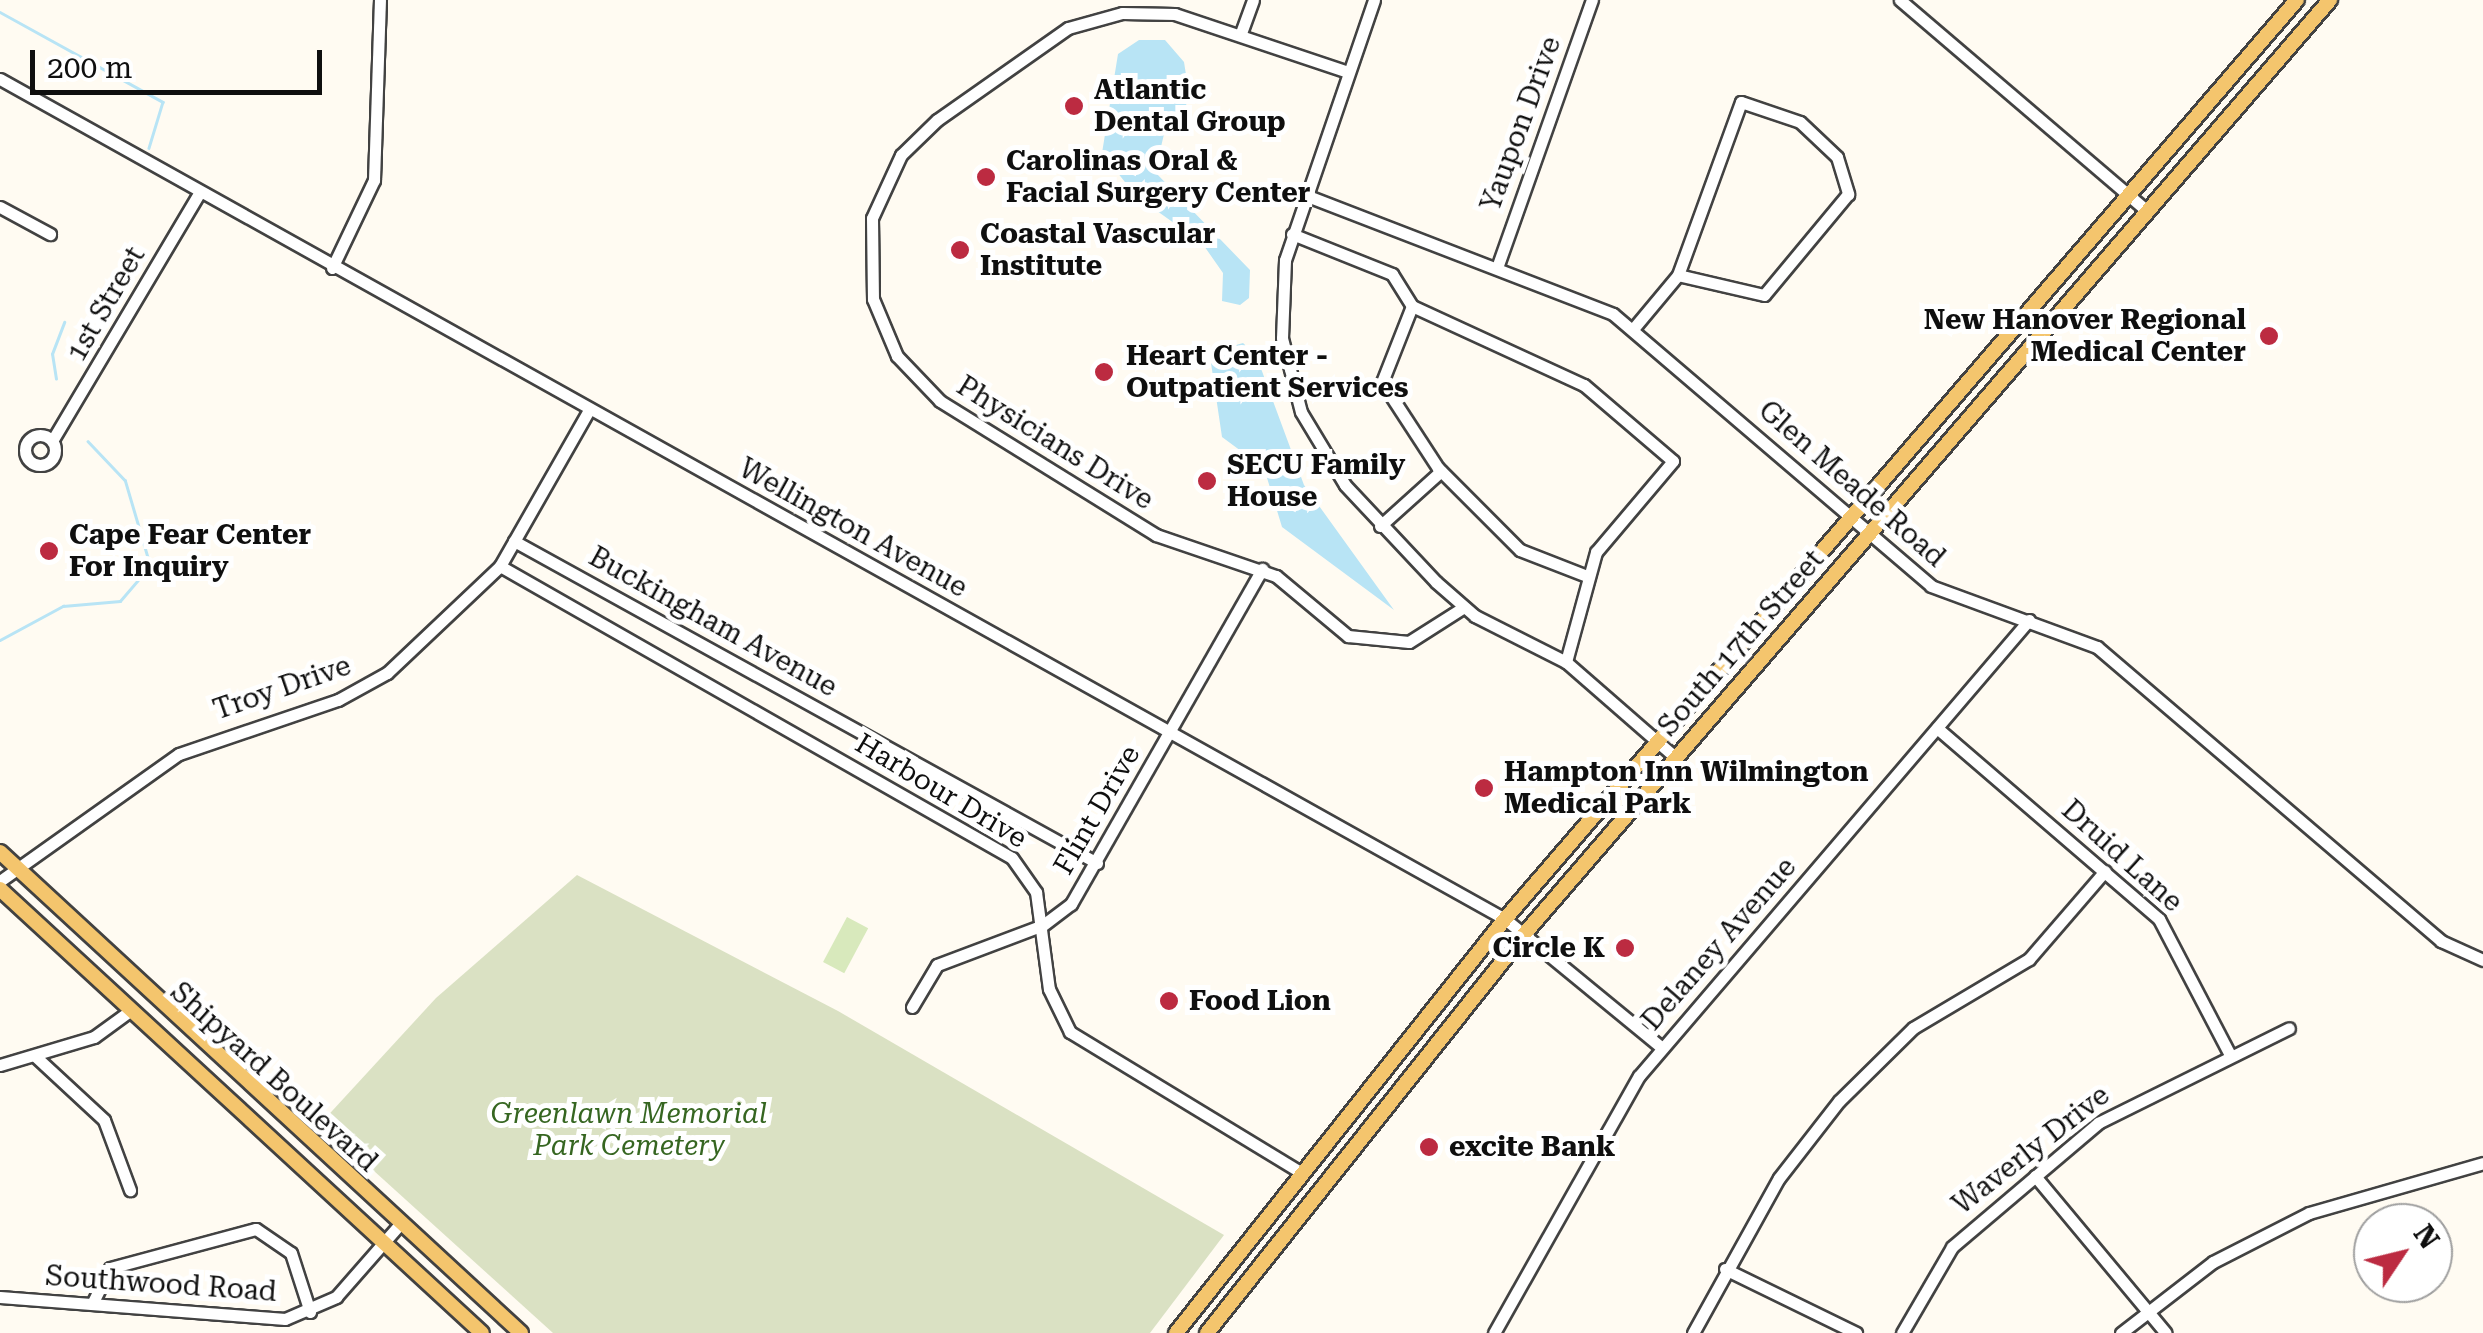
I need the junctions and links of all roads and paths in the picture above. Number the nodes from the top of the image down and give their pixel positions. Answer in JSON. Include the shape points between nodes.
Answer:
{"nodes":[{"id":1,"x":380,"y":0,"type":"edge"},
{"id":2,"x":1252,"y":0,"type":"edge"},
{"id":3,"x":1374,"y":0,"type":"edge"},
{"id":4,"x":1592,"y":0,"type":"edge"},
{"id":5,"x":1900,"y":0,"type":"edge"},
{"id":6,"x":2297,"y":0,"type":"edge"},
{"id":7,"x":2330,"y":0,"type":"edge"},
{"id":8,"x":1240,"y":33,"type":"junction"},
{"id":9,"x":1348,"y":72,"type":"junction"},
{"id":10,"x":0,"y":80,"type":"edge"},
{"id":11,"x":200,"y":192,"type":"junction"},
{"id":12,"x":1305,"y":195,"type":"junction"},
{"id":13,"x":2130,"y":195,"type":"junction"},
{"id":14,"x":0,"y":207,"type":"edge"},
{"id":15,"x":2148,"y":212,"type":"junction"},
{"id":16,"x":50,"y":234,"type":"dead end"},
{"id":17,"x":1292,"y":234,"type":"junction"},
{"id":18,"x":1498,"y":265,"type":"junction"},
{"id":19,"x":332,"y":268,"type":"junction"},
{"id":20,"x":1678,"y":275,"type":"junction"},
{"id":21,"x":1412,"y":306,"type":"junction"},
{"id":22,"x":1633,"y":330,"type":"junction"},
{"id":23,"x":589,"y":410,"type":"junction"},
{"id":24,"x":52,"y":440,"type":"dead end"},
{"id":25,"x":1441,"y":471,"type":"junction"},
{"id":26,"x":1852,"y":516,"type":"junction"},
{"id":27,"x":1380,"y":526,"type":"junction"},
{"id":28,"x":1871,"y":532,"type":"junction"},
{"id":29,"x":514,"y":541,"type":"junction"},
{"id":30,"x":500,"y":566,"type":"junction"},
{"id":31,"x":1262,"y":569,"type":"junction"},
{"id":32,"x":1587,"y":576,"type":"junction"},
{"id":33,"x":1464,"y":608,"type":"junction"},
{"id":34,"x":2029,"y":620,"type":"junction"},
{"id":35,"x":1566,"y":662,"type":"junction"},
{"id":36,"x":1937,"y":728,"type":"junction"},
{"id":37,"x":1172,"y":732,"type":"junction"},
{"id":38,"x":1657,"y":741,"type":"junction"},
{"id":39,"x":1675,"y":757,"type":"junction"},
{"id":40,"x":0,"y":852,"type":"edge"},
{"id":41,"x":1096,"y":863,"type":"junction"},
{"id":42,"x":16,"y":869,"type":"junction"},
{"id":43,"x":2105,"y":871,"type":"junction"},
{"id":44,"x":0,"y":885,"type":"edge"},
{"id":45,"x":1505,"y":919,"type":"junction"},
{"id":46,"x":1043,"y":924,"type":"junction"},
{"id":47,"x":1526,"y":932,"type":"junction"},
{"id":48,"x":2483,"y":960,"type":"edge"},
{"id":49,"x":912,"y":1007,"type":"dead end"},
{"id":50,"x":128,"y":1014,"type":"junction"},
{"id":51,"x":2289,"y":1028,"type":"dead end"},
{"id":52,"x":1662,"y":1048,"type":"junction"},
{"id":53,"x":2230,"y":1055,"type":"junction"},
{"id":54,"x":35,"y":1056,"type":"junction"},
{"id":55,"x":0,"y":1065,"type":"edge"},
{"id":56,"x":2483,"y":1163,"type":"edge"},
{"id":57,"x":1302,"y":1172,"type":"junction"},
{"id":58,"x":2035,"y":1176,"type":"junction"},
{"id":59,"x":130,"y":1190,"type":"dead end"},
{"id":60,"x":400,"y":1224,"type":"junction"},
{"id":61,"x":383,"y":1244,"type":"junction"},
{"id":62,"x":1725,"y":1269,"type":"junction"},
{"id":63,"x":0,"y":1297,"type":"edge"},
{"id":64,"x":92,"y":1304,"type":"junction"},
{"id":65,"x":2148,"y":1311,"type":"junction"},
{"id":66,"x":310,"y":1312,"type":"junction"},
{"id":67,"x":482,"y":1333,"type":"edge"},
{"id":68,"x":521,"y":1333,"type":"edge"},
{"id":69,"x":1176,"y":1333,"type":"edge"},
{"id":70,"x":1208,"y":1333,"type":"edge"},
{"id":71,"x":1494,"y":1333,"type":"edge"},
{"id":72,"x":1694,"y":1333,"type":"edge"},
{"id":73,"x":1856,"y":1333,"type":"edge"},
{"id":74,"x":1902,"y":1333,"type":"edge"},
{"id":75,"x":2121,"y":1333,"type":"edge"},
{"id":76,"x":2166,"y":1333,"type":"edge"}],
"edges":[{"from":1,"to":19,"type":"street","via":[[376,170]]},
{"from":2,"to":8,"type":"street"},
{"from":3,"to":9,"type":"street"},
{"from":4,"to":18,"type":"street","name":"Yaupon Drive"},
{"from":5,"to":13,"type":"street"},
{"from":6,"to":13,"type":"main road","name":"South 17th Street"},
{"from":7,"to":15,"type":"main road","name":"South 17th Street"},
{"from":8,"to":9,"type":"street","name":"Physicians Drive"},
{"from":8,"to":31,"type":"street","name":"Physicians Drive","via":[[1140,11],[1084,22],[1036,46],[901,156],[872,218],[868,274],[897,356],[940,401],[1156,536]]},
{"from":9,"to":12,"type":"street"},
{"from":10,"to":11,"type":"street","name":"Wellington Avenue"},
{"from":11,"to":19,"type":"street","name":"Wellington Avenue"},
{"from":11,"to":24,"type":"street","name":"1st Street"},
{"from":12,"to":17,"type":"street"},
{"from":12,"to":18,"type":"street","name":"Glen Meade Road"},
{"from":13,"to":15,"type":"street"},
{"from":13,"to":26,"type":"main road","name":"South 17th Street"},
{"from":14,"to":16,"type":"street"},
{"from":15,"to":28,"type":"main road","name":"South 17th Street"},
{"from":17,"to":21,"type":"street","via":[[1392,274]]},
{"from":17,"to":27,"type":"street","via":[[1280,307],[1294,392],[1324,456]]},
{"from":18,"to":22,"type":"street","name":"Glen Meade Road","via":[[1575,294]]},
{"from":19,"to":23,"type":"street","name":"Wellington Avenue"},
{"from":20,"to":20,"type":"street","via":[[1764,295],[1849,190],[1845,169],[1810,130],[1741,102]]},
{"from":20,"to":22,"type":"street"},
{"from":21,"to":25,"type":"street","via":[[1382,382]]},
{"from":21,"to":32,"type":"street","via":[[1573,378],[1672,461],[1596,552]]},
{"from":22,"to":26,"type":"street","name":"Glen Meade Road"},
{"from":23,"to":29,"type":"street","name":"Troy Drive"},
{"from":23,"to":37,"type":"street","name":"Wellington Avenue"},
{"from":25,"to":27,"type":"street"},
{"from":25,"to":32,"type":"street","via":[[1520,550]]},
{"from":26,"to":28,"type":"street","name":"Glen Meade Road"},
{"from":26,"to":38,"type":"main road","name":"South 17th Street"},
{"from":27,"to":33,"type":"street"},
{"from":28,"to":34,"type":"street","name":"Glen Meade Road","via":[[1948,596]]},
{"from":28,"to":39,"type":"main road","name":"South 17th Street"},
{"from":29,"to":30,"type":"street","name":"Troy Drive"},
{"from":29,"to":41,"type":"street","name":"Buckingham Avenue"},
{"from":30,"to":42,"type":"street","name":"Troy Drive","via":[[372,684],[196,744]]},
{"from":30,"to":46,"type":"street","name":"Harbour Drive","via":[[1012,858],[1036,892]]},
{"from":31,"to":33,"type":"street","name":"Physicians Drive","via":[[1336,628],[1371,644],[1421,638]]},
{"from":31,"to":37,"type":"street","name":"Flint Drive"},
{"from":32,"to":35,"type":"street"},
{"from":33,"to":35,"type":"street"},
{"from":34,"to":36,"type":"street","name":"Delaney Avenue"},
{"from":34,"to":48,"type":"street","name":"Glen Meade Road","via":[[2097,647],[2428,931]]},
{"from":35,"to":38,"type":"street"},
{"from":36,"to":43,"type":"street","name":"Druid Lane"},
{"from":36,"to":52,"type":"street","name":"Delaney Avenue"},
{"from":37,"to":41,"type":"street","name":"Flint Drive"},
{"from":37,"to":45,"type":"street","name":"Wellington Avenue"},
{"from":38,"to":39,"type":"street"},
{"from":38,"to":45,"type":"main road","name":"South 17th Street"},
{"from":39,"to":47,"type":"main road","name":"South 17th Street"},
{"from":40,"to":42,"type":"main road","name":"Shipyard Boulevard"},
{"from":41,"to":46,"type":"street","name":"Flint Drive","via":[[1071,904]]},
{"from":42,"to":44,"type":"street","name":"Troy Drive"},
{"from":42,"to":60,"type":"main road","name":"Shipyard Boulevard"},
{"from":43,"to":53,"type":"street","name":"Druid Lane","via":[[2170,932]]},
{"from":43,"to":62,"type":"street","via":[[2028,959],[1912,1028],[1839,1100]]},
{"from":44,"to":50,"type":"main road","name":"Shipyard Boulevard"},
{"from":45,"to":47,"type":"street","name":"Wellington Avenue"},
{"from":45,"to":57,"type":"main road","name":"South 17th Street"},
{"from":46,"to":49,"type":"street","name":"Flint Drive","via":[[937,965]]},
{"from":46,"to":57,"type":"street","name":"Harbour Drive","via":[[1049,988],[1077,1039]]},
{"from":47,"to":52,"type":"street","name":"Wellington Avenue"},
{"from":47,"to":70,"type":"main road","name":"South 17th Street"},
{"from":50,"to":54,"type":"street","via":[[94,1037]]},
{"from":50,"to":61,"type":"main road","name":"Shipyard Boulevard"},
{"from":51,"to":53,"type":"street","name":"Waverly Drive"},
{"from":52,"to":71,"type":"street","name":"Delaney Avenue","via":[[1604,1126]]},
{"from":53,"to":58,"type":"street","name":"Waverly Drive","via":[[2108,1116]]},
{"from":54,"to":55,"type":"street"},
{"from":54,"to":59,"type":"street","via":[[104,1120]]},
{"from":56,"to":65,"type":"street","via":[[2309,1212],[2213,1262]]},
{"from":57,"to":69,"type":"main road","name":"South 17th Street"},
{"from":58,"to":65,"type":"street"},
{"from":58,"to":74,"type":"street","name":"Waverly Drive","via":[[1952,1247]]},
{"from":60,"to":61,"type":"street","name":"Southwood Road"},
{"from":60,"to":68,"type":"main road","name":"Shipyard Boulevard"},
{"from":61,"to":66,"type":"street","name":"Southwood Road"},
{"from":61,"to":67,"type":"main road","name":"Shipyard Boulevard"},
{"from":62,"to":72,"type":"street"},
{"from":62,"to":73,"type":"street"},
{"from":63,"to":64,"type":"street","name":"Southwood Road"},
{"from":64,"to":66,"type":"street","name":"Southwood Road","via":[[274,1318]]},
{"from":64,"to":66,"type":"street","via":[[110,1268],[256,1228],[291,1253]]},
{"from":65,"to":75,"type":"street"},
{"from":65,"to":76,"type":"street"}]}
